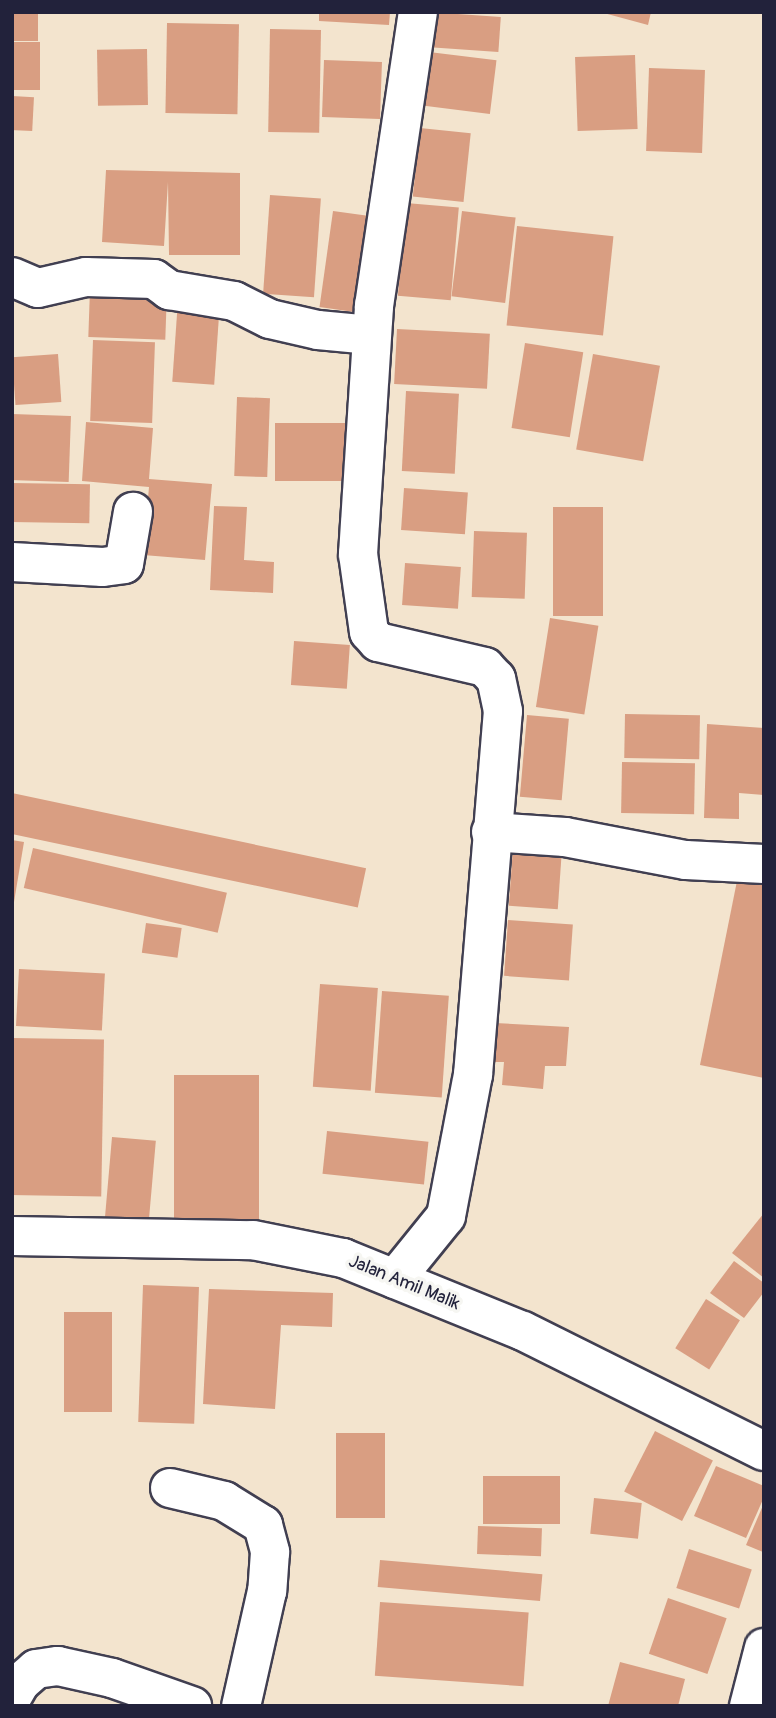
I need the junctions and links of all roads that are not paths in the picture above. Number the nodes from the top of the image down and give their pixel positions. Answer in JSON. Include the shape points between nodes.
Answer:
{"nodes":[{"id":1,"x":418,"y":12,"type":"edge"},
{"id":2,"x":12,"y":277,"type":"edge"},
{"id":3,"x":371,"y":335,"type":"junction"},
{"id":4,"x":133,"y":512,"type":"dead end"},
{"id":5,"x":12,"y":562,"type":"edge"},
{"id":6,"x":491,"y":832,"type":"junction"},
{"id":7,"x":764,"y":864,"type":"edge"},
{"id":8,"x":12,"y":1236,"type":"edge"},
{"id":9,"x":396,"y":1279,"type":"junction"},
{"id":10,"x":764,"y":1451,"type":"edge"},
{"id":11,"x":170,"y":1488,"type":"dead end"},
{"id":12,"x":764,"y":1648,"type":"edge"},
{"id":13,"x":12,"y":1698,"type":"edge"},
{"id":14,"x":192,"y":1706,"type":"edge"},
{"id":15,"x":241,"y":1706,"type":"edge"},
{"id":16,"x":749,"y":1706,"type":"edge"}],
"edges":[{"from":1,"to":3,"type":"street"},
{"from":2,"to":3,"type":"street","via":[[38,288],[86,277],[154,279],[169,289],[234,301],[270,319]]},
{"from":3,"to":6,"type":"street","via":[[358,554],[369,632],[388,646],[485,667],[496,679],[503,710]]},
{"from":4,"to":5,"type":"street","via":[[124,564],[103,568]]},
{"from":6,"to":7,"type":"street","via":[[565,837],[686,860]]},
{"from":6,"to":9,"type":"street","via":[[473,1075],[446,1216]]},
{"from":8,"to":9,"type":"street","name":"Jalan Amil Malik","via":[[253,1240],[343,1258]]},
{"from":9,"to":10,"type":"street","name":"Jalan Amil Malik","via":[[523,1331]]},
{"from":11,"to":15,"type":"street","via":[[224,1501],[263,1525],[270,1552],[267,1591]]},
{"from":12,"to":16,"type":"street"},
{"from":13,"to":14,"type":"street","via":[[20,1682],[36,1669],[58,1666],[113,1678]]}]}
